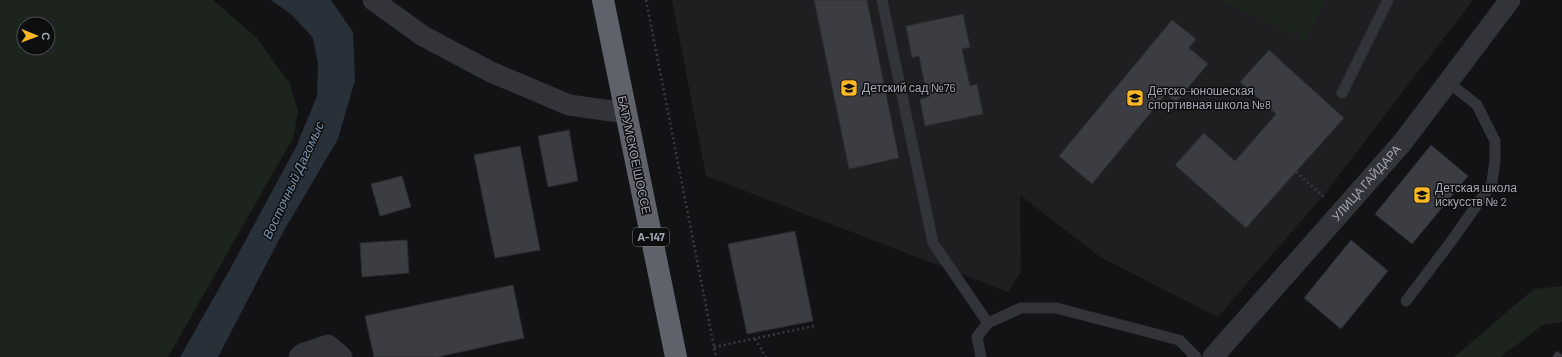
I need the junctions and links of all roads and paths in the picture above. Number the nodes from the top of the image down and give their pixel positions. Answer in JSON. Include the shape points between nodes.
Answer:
{"nodes":[{"id":1,"x":373,"y":0,"type":"edge"},
{"id":2,"x":603,"y":0,"type":"edge"},
{"id":3,"x":646,"y":0,"type":"edge"},
{"id":4,"x":882,"y":0,"type":"edge"},
{"id":5,"x":1388,"y":0,"type":"edge"},
{"id":6,"x":1510,"y":0,"type":"edge"},
{"id":7,"x":1448,"y":82,"type":"junction"},
{"id":8,"x":1342,"y":93,"type":"dead end"},
{"id":9,"x":626,"y":113,"type":"junction"},
{"id":10,"x":1296,"y":172,"type":"dead end"},
{"id":11,"x":1326,"y":199,"type":"dead end"},
{"id":12,"x":1406,"y":301,"type":"dead end"},
{"id":13,"x":988,"y":323,"type":"junction"},
{"id":14,"x":814,"y":326,"type":"dead end"},
{"id":15,"x":755,"y":338,"type":"junction"},
{"id":16,"x":714,"y":347,"type":"junction"},
{"id":17,"x":299,"y":357,"type":"edge"},
{"id":18,"x":342,"y":357,"type":"edge"},
{"id":19,"x":676,"y":357,"type":"edge"},
{"id":20,"x":716,"y":357,"type":"edge"},
{"id":21,"x":766,"y":357,"type":"edge"},
{"id":22,"x":981,"y":357,"type":"edge"},
{"id":23,"x":1196,"y":357,"type":"edge"},
{"id":24,"x":1213,"y":357,"type":"edge"}],
"edges":[{"from":1,"to":9,"type":"street","via":[[423,36],[491,72],[568,104]]},
{"from":2,"to":9,"type":"highway","name":"БАТУМСКОЕ ШОССЕ","number":"А-147"},
{"from":3,"to":16,"type":"path"},
{"from":4,"to":13,"type":"lane","via":[[933,243]]},
{"from":5,"to":8,"type":"lane"},
{"from":6,"to":7,"type":"street","name":"УЛИЦА ГАЙДАРА"},
{"from":7,"to":12,"type":"lane","via":[[1477,105],[1495,141],[1492,183]]},
{"from":7,"to":24,"type":"street","name":"УЛИЦА ГАЙДАРА","via":[[1389,159]]},
{"from":9,"to":19,"type":"highway","name":"БАТУМСКОЕ ШОССЕ","number":"А-147"},
{"from":10,"to":11,"type":"path"},
{"from":13,"to":22,"type":"lane","via":[[977,337]]},
{"from":13,"to":23,"type":"lane","via":[[1021,308],[1056,308],[1179,340]]},
{"from":14,"to":15,"type":"path"},
{"from":15,"to":16,"type":"path"},
{"from":15,"to":21,"type":"path"},
{"from":16,"to":20,"type":"path"},
{"from":17,"to":18,"type":"street","via":[[328,345]]}]}
